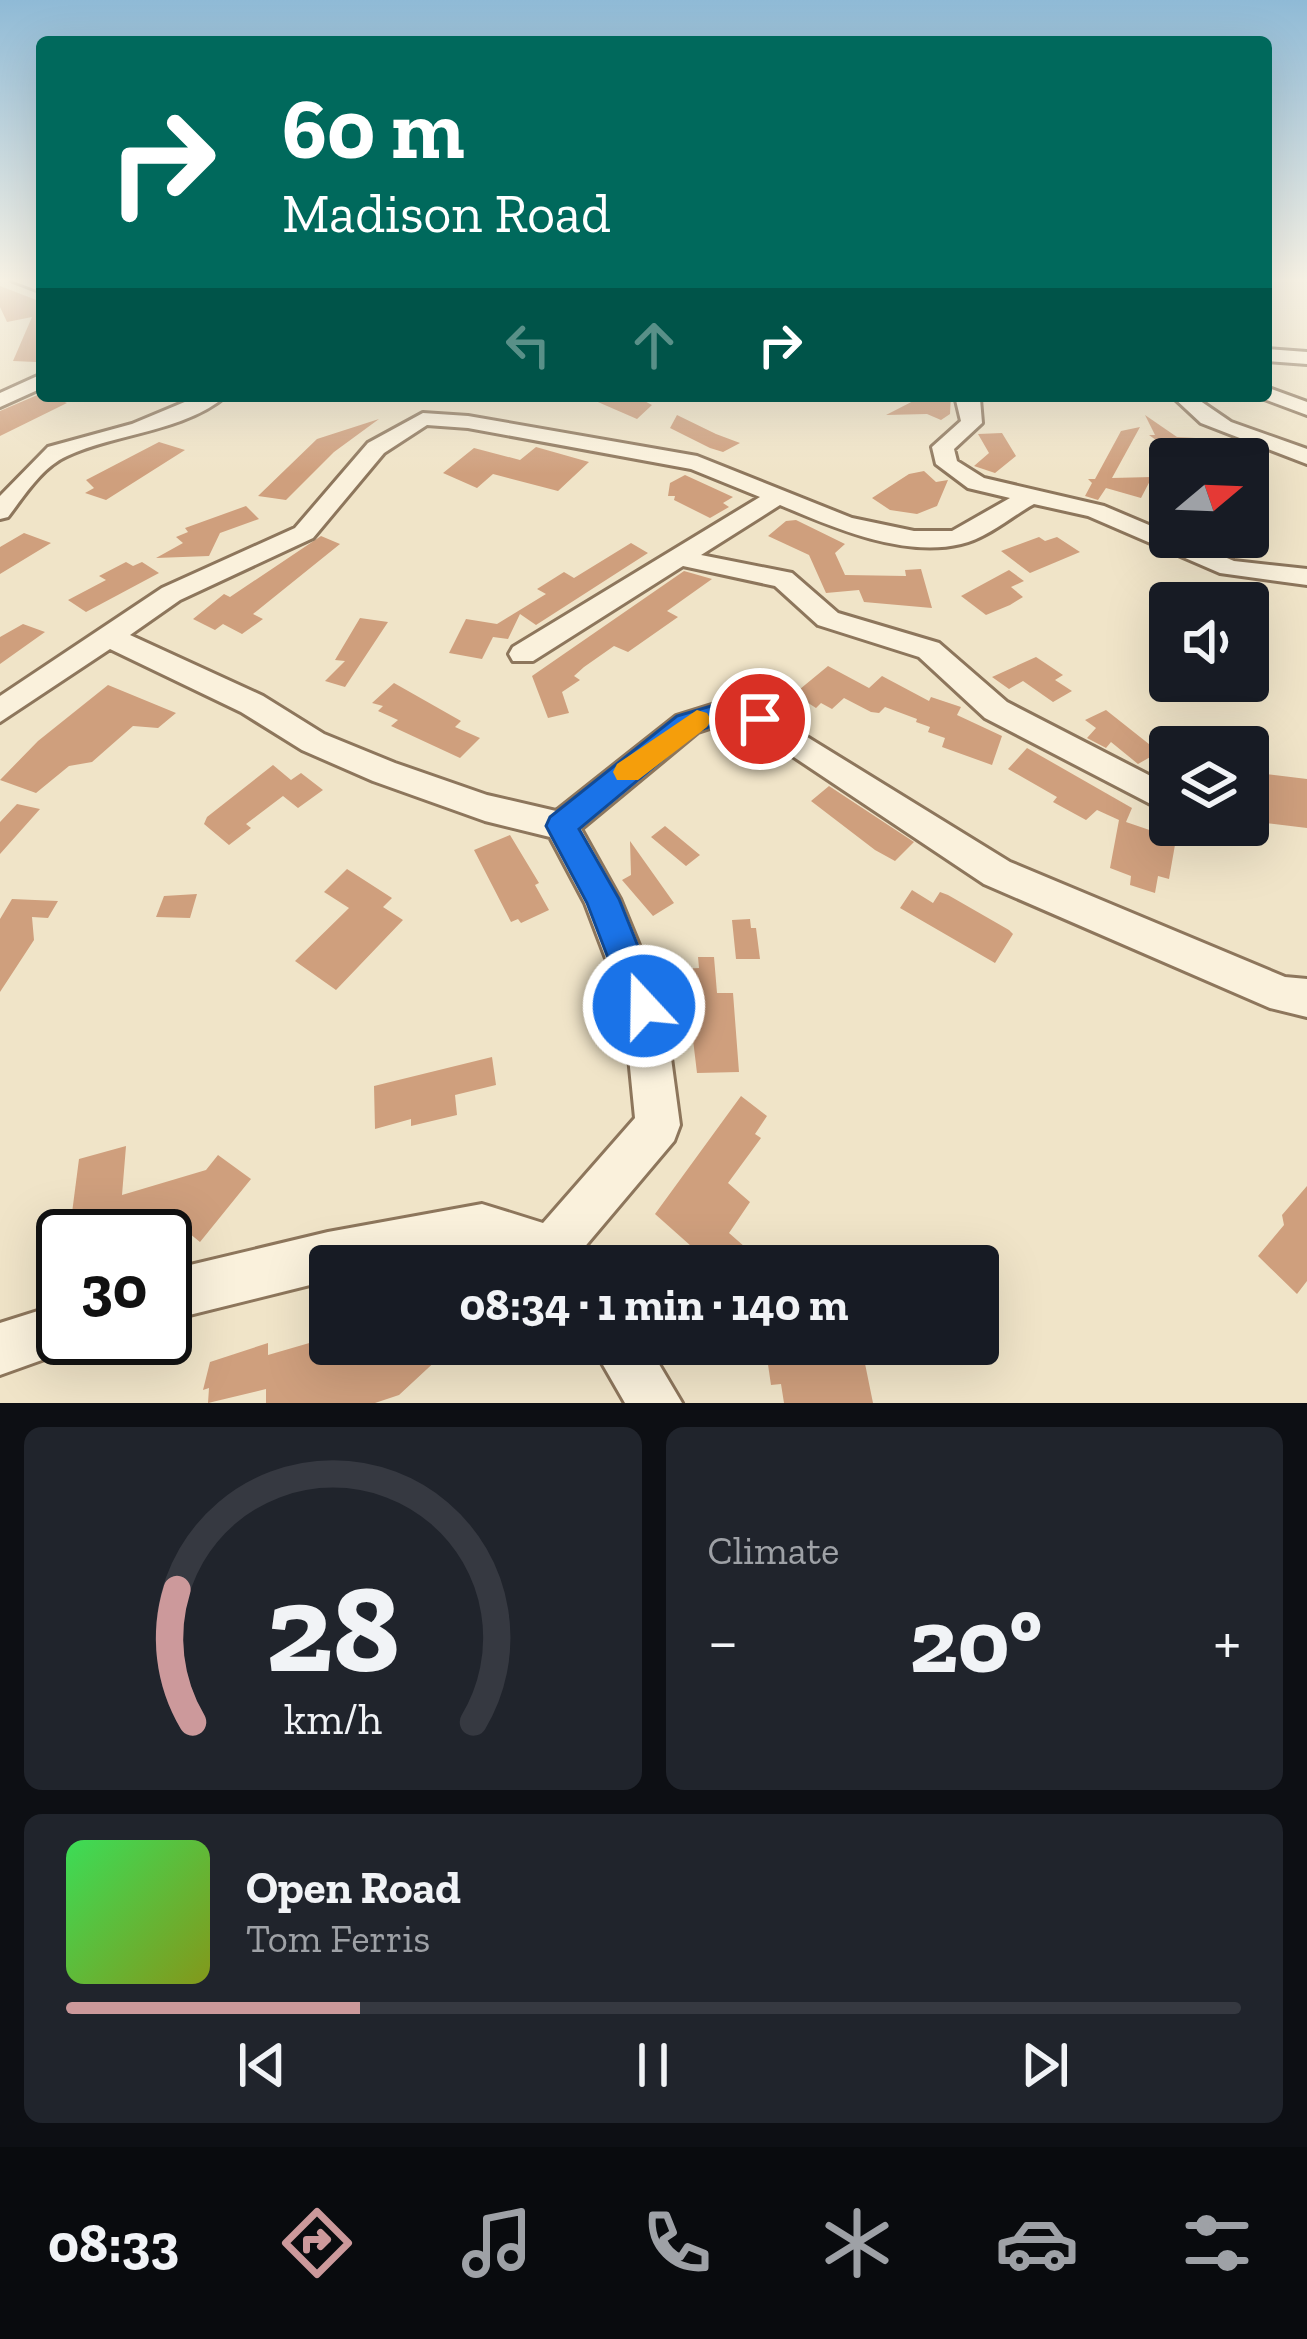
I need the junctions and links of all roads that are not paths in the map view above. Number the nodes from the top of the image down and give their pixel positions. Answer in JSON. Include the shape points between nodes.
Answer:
{"nodes":[{"id":1,"x":1272,"y":355,"type":"edge"},
{"id":2,"x":1307,"y":358,"type":"edge"},
{"id":3,"x":36,"y":383,"type":"edge"},
{"id":4,"x":1272,"y":395,"type":"edge"},
{"id":5,"x":0,"y":401,"type":"edge"},
{"id":6,"x":195,"y":402,"type":"edge"},
{"id":7,"x":970,"y":402,"type":"edge"},
{"id":8,"x":1186,"y":402,"type":"edge"},
{"id":9,"x":1307,"y":409,"type":"edge"},
{"id":10,"x":1307,"y":457,"type":"edge"},
{"id":11,"x":779,"y":495,"type":"junction"},
{"id":12,"x":1029,"y":497,"type":"junction"},
{"id":13,"x":0,"y":512,"type":"edge"},
{"id":14,"x":678,"y":556,"type":"junction"},
{"id":15,"x":1307,"y":577,"type":"edge"},
{"id":16,"x":107,"y":636,"type":"junction"},
{"id":17,"x":523,"y":654,"type":"dead end"},
{"id":18,"x":0,"y":711,"type":"edge"},
{"id":19,"x":1149,"y":790,"type":"edge"},
{"id":20,"x":561,"y":826,"type":"junction"},
{"id":21,"x":1307,"y":998,"type":"edge"},
{"id":22,"x":388,"y":1245,"type":"edge"},
{"id":23,"x":525,"y":1245,"type":"edge"},
{"id":24,"x":568,"y":1245,"type":"edge"},
{"id":25,"x":309,"y":1261,"type":"edge"},
{"id":26,"x":192,"y":1289,"type":"edge"},
{"id":27,"x":36,"y":1337,"type":"edge"},
{"id":28,"x":0,"y":1348,"type":"edge"},
{"id":29,"x":630,"y":1365,"type":"edge"},
{"id":30,"x":656,"y":1403,"type":"edge"}],
"edges":[{"from":1,"to":2,"type":"street"},
{"from":3,"to":5,"type":"street"},
{"from":4,"to":9,"type":"street"},
{"from":6,"to":13,"type":"street","via":[[56,452]]},
{"from":7,"to":12,"type":"street","via":[[972,423],[943,447],[947,464],[976,483]]},
{"from":8,"to":10,"type":"street","via":[[1221,427]]},
{"from":11,"to":12,"type":"street","via":[[845,524],[914,538],[957,538]]},
{"from":11,"to":14,"type":"street"},
{"from":11,"to":16,"type":"street","via":[[697,463],[423,419],[376,448],[304,533],[171,594]]},
{"from":12,"to":15,"type":"street","via":[[1096,511],[1229,568]]},
{"from":14,"to":17,"type":"street"},
{"from":14,"to":19,"type":"street","via":[[782,580],[828,619],[929,650],[996,710]]},
{"from":16,"to":18,"type":"street"},
{"from":16,"to":20,"type":"street","via":[[313,742],[485,808]]},
{"from":20,"to":21,"type":"street","via":[[687,724],[721,712],[760,719],[997,873]]},
{"from":20,"to":24,"type":"street","via":[[602,899],[644,1006],[658,1126]]},
{"from":22,"to":23,"type":"street","via":[[482,1228]]},
{"from":25,"to":26,"type":"street"},
{"from":27,"to":28,"type":"street"},
{"from":29,"to":30,"type":"street"}]}
